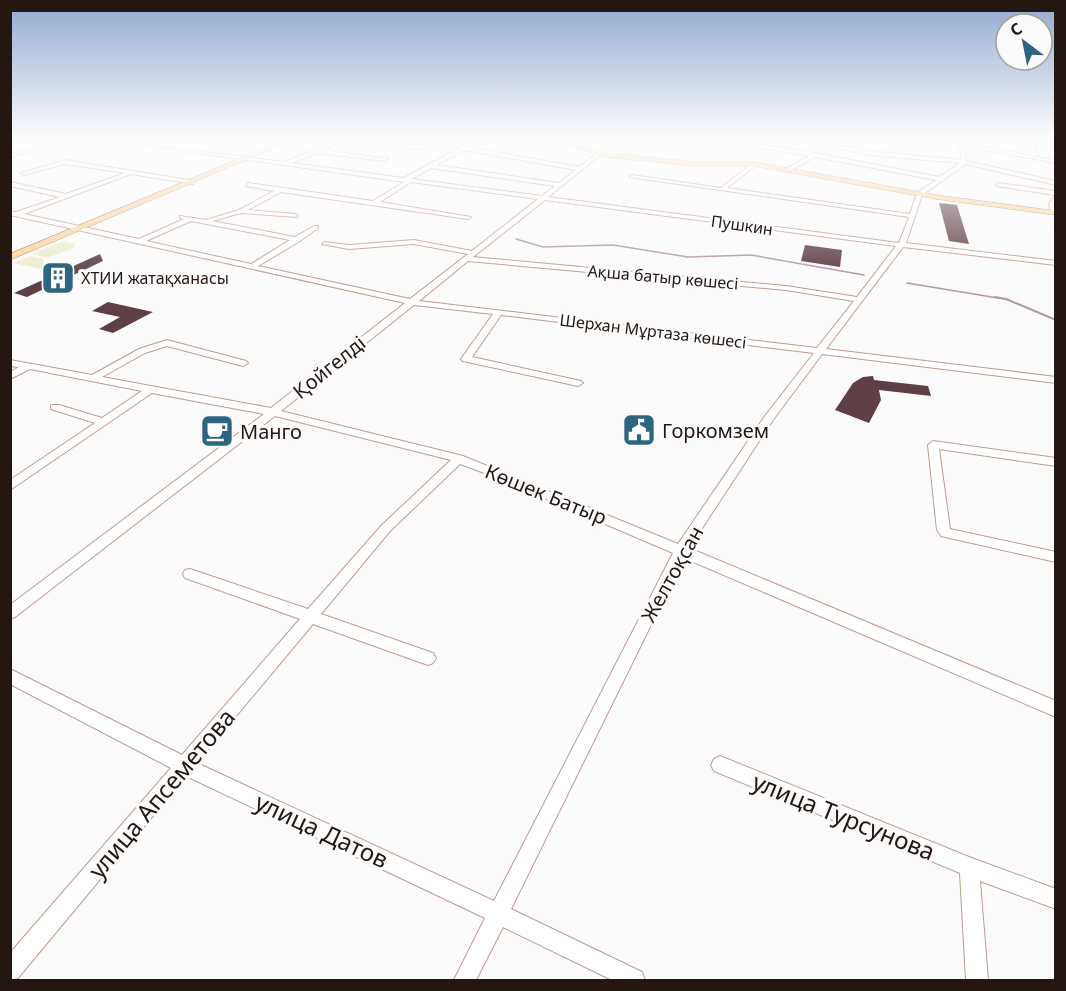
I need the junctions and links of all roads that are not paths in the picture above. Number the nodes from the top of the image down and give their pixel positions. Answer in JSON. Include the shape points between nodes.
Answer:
{"nodes":[{"id":1,"x":21,"y":186,"type":"edge"},
{"id":2,"x":94,"y":186,"type":"edge"},
{"id":3,"x":183,"y":186,"type":"edge"},
{"id":4,"x":256,"y":186,"type":"edge"},
{"id":5,"x":398,"y":186,"type":"edge"},
{"id":6,"x":454,"y":186,"type":"edge"},
{"id":7,"x":557,"y":186,"type":"edge"},
{"id":8,"x":709,"y":186,"type":"edge"},
{"id":9,"x":879,"y":186,"type":"edge"},
{"id":10,"x":929,"y":186,"type":"edge"},
{"id":11,"x":1005,"y":186,"type":"edge"},
{"id":12,"x":724,"y":188,"type":"joint"},
{"id":13,"x":280,"y":190,"type":"junction"},
{"id":14,"x":919,"y":194,"type":"junction"},
{"id":15,"x":1056,"y":195,"type":"edge"},
{"id":16,"x":67,"y":196,"type":"junction"},
{"id":17,"x":542,"y":198,"type":"junction"},
{"id":18,"x":373,"y":204,"type":"junction"},
{"id":19,"x":241,"y":211,"type":"junction"},
{"id":20,"x":1055,"y":213,"type":"edge"},
{"id":21,"x":14,"y":214,"type":"edge"},
{"id":22,"x":295,"y":216,"type":"dead end"},
{"id":23,"x":913,"y":216,"type":"junction"},
{"id":24,"x":182,"y":217,"type":"dead end"},
{"id":25,"x":468,"y":217,"type":"dead end"},
{"id":26,"x":192,"y":218,"type":"junction"},
{"id":27,"x":205,"y":221,"type":"junction"},
{"id":28,"x":316,"y":227,"type":"dead end"},
{"id":29,"x":80,"y":229,"type":"junction"},
{"id":30,"x":298,"y":240,"type":"junction"},
{"id":31,"x":141,"y":241,"type":"junction"},
{"id":32,"x":325,"y":244,"type":"dead end"},
{"id":33,"x":902,"y":244,"type":"junction"},
{"id":34,"x":469,"y":256,"type":"junction"},
{"id":35,"x":10,"y":257,"type":"edge"},
{"id":36,"x":1056,"y":264,"type":"edge"},
{"id":37,"x":253,"y":266,"type":"junction"},
{"id":38,"x":860,"y":300,"type":"junction"},
{"id":39,"x":411,"y":302,"type":"junction"},
{"id":40,"x":498,"y":313,"type":"junction"},
{"id":41,"x":820,"y":350,"type":"junction"},
{"id":42,"x":10,"y":363,"type":"edge"},
{"id":43,"x":243,"y":363,"type":"dead end"},
{"id":44,"x":29,"y":366,"type":"junction"},
{"id":45,"x":10,"y":376,"type":"edge"},
{"id":46,"x":94,"y":378,"type":"junction"},
{"id":47,"x":1056,"y":380,"type":"edge"},
{"id":48,"x":578,"y":383,"type":"dead end"},
{"id":49,"x":151,"y":389,"type":"junction"},
{"id":50,"x":55,"y":407,"type":"dead end"},
{"id":51,"x":273,"y":412,"type":"junction"},
{"id":52,"x":103,"y":422,"type":"junction"},
{"id":53,"x":459,"y":459,"type":"junction"},
{"id":54,"x":1056,"y":462,"type":"edge"},
{"id":55,"x":10,"y":486,"type":"edge"},
{"id":56,"x":681,"y":550,"type":"junction"},
{"id":57,"x":1056,"y":557,"type":"edge"},
{"id":58,"x":190,"y":574,"type":"dead end"},
{"id":59,"x":10,"y":613,"type":"edge"},
{"id":60,"x":310,"y":615,"type":"junction"},
{"id":61,"x":428,"y":658,"type":"dead end"},
{"id":62,"x":10,"y":676,"type":"edge"},
{"id":63,"x":1056,"y":709,"type":"edge"},
{"id":64,"x":720,"y":765,"type":"dead end"},
{"id":65,"x":184,"y":766,"type":"junction"},
{"id":66,"x":969,"y":867,"type":"junction"},
{"id":67,"x":1056,"y":899,"type":"edge"},
{"id":68,"x":499,"y":914,"type":"junction"},
{"id":69,"x":10,"y":970,"type":"edge"},
{"id":70,"x":465,"y":981,"type":"edge"},
{"id":71,"x":634,"y":981,"type":"edge"},
{"id":72,"x":977,"y":981,"type":"edge"}],
"edges":[{"from":1,"to":16,"type":"street"},
{"from":2,"to":16,"type":"street"},
{"from":3,"to":29,"type":"main road"},
{"from":4,"to":13,"type":"street"},
{"from":5,"to":18,"type":"street"},
{"from":6,"to":17,"type":"street","name":"Пушкин"},
{"from":7,"to":17,"type":"street","name":"Қойгелді"},
{"from":8,"to":12,"type":"street"},
{"from":9,"to":14,"type":"main road"},
{"from":10,"to":14,"type":"street"},
{"from":11,"to":15,"type":"street"},
{"from":12,"to":23,"type":"street"},
{"from":13,"to":18,"type":"street"},
{"from":13,"to":19,"type":"street"},
{"from":14,"to":20,"type":"main road"},
{"from":14,"to":23,"type":"street","name":"Желтоқсан"},
{"from":15,"to":20,"type":"street","via":[[1052,204]]},
{"from":16,"to":21,"type":"street"},
{"from":17,"to":33,"type":"street","name":"Пушкин"},
{"from":17,"to":34,"type":"street","name":"Қойгелді"},
{"from":18,"to":25,"type":"street"},
{"from":19,"to":22,"type":"street"},
{"from":19,"to":27,"type":"street"},
{"from":21,"to":29,"type":"street","name":"Шерхан Мұртаза көшесі"},
{"from":23,"to":33,"type":"street","name":"Желтоқсан"},
{"from":24,"to":26,"type":"street"},
{"from":26,"to":27,"type":"street"},
{"from":26,"to":31,"type":"street"},
{"from":27,"to":30,"type":"street"},
{"from":28,"to":30,"type":"street"},
{"from":29,"to":31,"type":"street","name":"Шерхан Мұртаза көшесі"},
{"from":29,"to":35,"type":"main road"},
{"from":30,"to":37,"type":"street"},
{"from":31,"to":37,"type":"street","name":"Шерхан Мұртаза көшесі"},
{"from":32,"to":34,"type":"street","name":"Ақша батыр көшесі","via":[[349,247],[414,242]]},
{"from":33,"to":36,"type":"street","name":"Пушкин"},
{"from":33,"to":38,"type":"street","name":"Желтоқсан"},
{"from":34,"to":38,"type":"street","name":"Ақша батыр көшесі","via":[[786,288]]},
{"from":34,"to":39,"type":"street","name":"Қойгелді"},
{"from":37,"to":39,"type":"street","name":"Шерхан Мұртаза көшесі"},
{"from":38,"to":41,"type":"street","name":"Желтоқсан"},
{"from":39,"to":40,"type":"street","name":"Шерхан Мұртаза көшесі"},
{"from":39,"to":51,"type":"street","name":"Қойгелді"},
{"from":40,"to":41,"type":"street","name":"Шерхан Мұртаза көшесі"},
{"from":40,"to":48,"type":"street","via":[[466,359]]},
{"from":41,"to":47,"type":"street","name":"Шерхан Мұртаза көшесі"},
{"from":41,"to":56,"type":"street","name":"Желтоқсан","via":[[769,418]]},
{"from":42,"to":44,"type":"street","name":"Көшек Батыр"},
{"from":43,"to":46,"type":"street","via":[[167,343],[142,351]]},
{"from":44,"to":45,"type":"street"},
{"from":44,"to":46,"type":"street","name":"Көшек Батыр"},
{"from":46,"to":49,"type":"street","name":"Көшек Батыр"},
{"from":49,"to":51,"type":"street","name":"Көшек Батыр"},
{"from":49,"to":52,"type":"street"},
{"from":50,"to":52,"type":"street"},
{"from":51,"to":53,"type":"street","name":"Көшек Батыр"},
{"from":51,"to":59,"type":"street","name":"Қойгелді"},
{"from":52,"to":55,"type":"street"},
{"from":53,"to":56,"type":"street","name":"Көшек Батыр"},
{"from":53,"to":60,"type":"street","name":"улица Апсеметова","via":[[386,528]]},
{"from":54,"to":57,"type":"street","via":[[933,444],[946,533]]},
{"from":56,"to":63,"type":"street","name":"Көшек Батыр"},
{"from":56,"to":68,"type":"street","name":"Желтоқсан"},
{"from":58,"to":60,"type":"street"},
{"from":60,"to":61,"type":"street"},
{"from":60,"to":65,"type":"street","name":"улица Апсеметова"},
{"from":62,"to":65,"type":"street","name":"улица Датов"},
{"from":64,"to":66,"type":"street","name":"улица Турсунова"},
{"from":65,"to":68,"type":"street","name":"улица Датов"},
{"from":65,"to":69,"type":"street","name":"улица Апсеметова"},
{"from":66,"to":67,"type":"street","name":"улица Турсунова"},
{"from":66,"to":72,"type":"street"},
{"from":68,"to":70,"type":"street","name":"Желтоқсан"},
{"from":68,"to":71,"type":"street","name":"улица Датов"}]}
